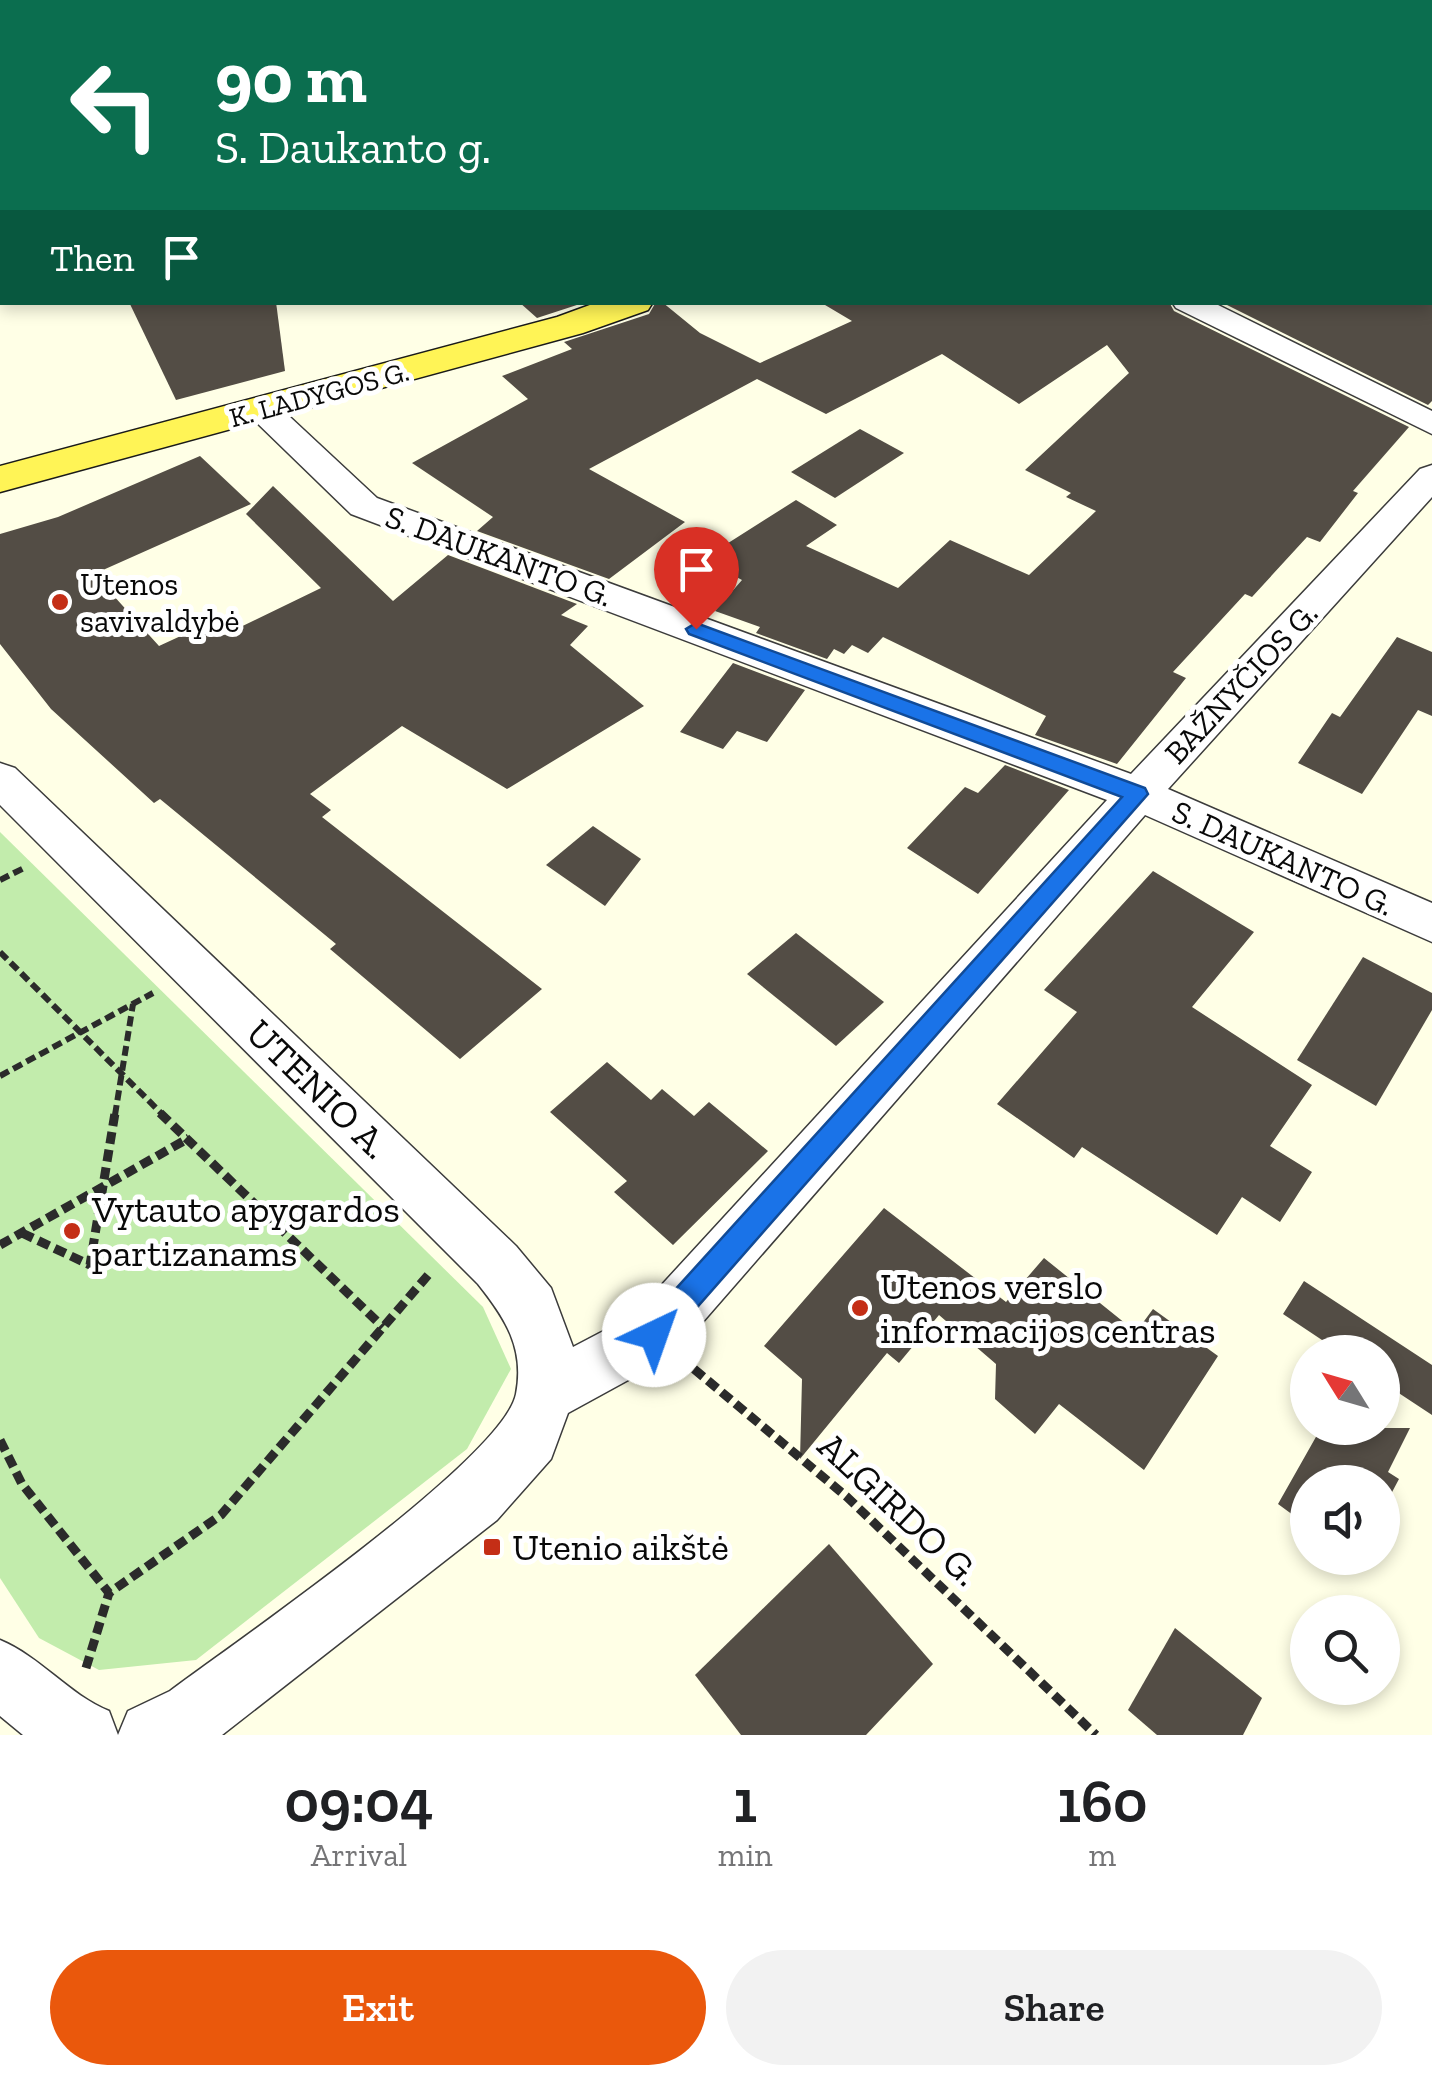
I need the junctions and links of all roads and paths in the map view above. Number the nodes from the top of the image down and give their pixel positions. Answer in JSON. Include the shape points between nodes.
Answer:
{"nodes":[{"id":1,"x":627,"y":305,"type":"edge"},
{"id":2,"x":1194,"y":305,"type":"edge"},
{"id":3,"x":263,"y":410,"type":"junction"},
{"id":4,"x":1432,"y":424,"type":"edge"},
{"id":5,"x":1432,"y":476,"type":"edge"},
{"id":6,"x":0,"y":479,"type":"edge"},
{"id":7,"x":0,"y":779,"type":"edge"},
{"id":8,"x":1138,"y":794,"type":"junction"},
{"id":9,"x":1432,"y":923,"type":"edge"},
{"id":10,"x":0,"y":952,"type":"edge"},
{"id":11,"x":196,"y":970,"type":"junction"},
{"id":12,"x":133,"y":1004,"type":"junction"},
{"id":13,"x":79,"y":1034,"type":"junction"},
{"id":14,"x":121,"y":1074,"type":"junction"},
{"id":15,"x":0,"y":1076,"type":"edge"},
{"id":16,"x":189,"y":1138,"type":"junction"},
{"id":17,"x":102,"y":1188,"type":"junction"},
{"id":18,"x":22,"y":1232,"type":"junction"},
{"id":19,"x":464,"y":1233,"type":"junction"},
{"id":20,"x":0,"y":1245,"type":"edge"},
{"id":21,"x":383,"y":1327,"type":"junction"},
{"id":22,"x":654,"y":1335,"type":"junction"},
{"id":23,"x":545,"y":1394,"type":"junction"},
{"id":24,"x":0,"y":1440,"type":"edge"},
{"id":25,"x":0,"y":1673,"type":"edge"},
{"id":26,"x":85,"y":1735,"type":"edge"},
{"id":27,"x":152,"y":1735,"type":"edge"},
{"id":28,"x":1096,"y":1735,"type":"edge"}],
"edges":[{"from":1,"to":3,"type":"main road","name":"K. LADYGOS G."},
{"from":2,"to":4,"type":"street"},
{"from":3,"to":6,"type":"main road","name":"K. LADYGOS G."},
{"from":3,"to":8,"type":"street","name":"S. DAUKANTO G.","via":[[364,506]]},
{"from":5,"to":8,"type":"street","name":"BAŽNYČIOS G."},
{"from":7,"to":11,"type":"street","name":"UTENIO A."},
{"from":8,"to":9,"type":"street","name":"S. DAUKANTO G."},
{"from":8,"to":22,"type":"street","name":"BAŽNYČIOS G."},
{"from":10,"to":13,"type":"path"},
{"from":11,"to":12,"type":"path"},
{"from":11,"to":19,"type":"street","name":"UTENIO A."},
{"from":12,"to":13,"type":"path"},
{"from":12,"to":14,"type":"path"},
{"from":13,"to":14,"type":"path"},
{"from":13,"to":15,"type":"path"},
{"from":14,"to":16,"type":"path"},
{"from":14,"to":17,"type":"path"},
{"from":16,"to":17,"type":"path"},
{"from":16,"to":21,"type":"path"},
{"from":17,"to":18,"type":"path"},
{"from":17,"to":18,"type":"path","via":[[90,1265]]},
{"from":18,"to":20,"type":"path"},
{"from":19,"to":21,"type":"path"},
{"from":19,"to":23,"type":"street","name":"UTENIO A.","via":[[531,1306],[546,1352]]},
{"from":21,"to":24,"type":"path","via":[[221,1515],[109,1593],[22,1484]]},
{"from":22,"to":23,"type":"street","name":"BAŽNYČIOS G."},
{"from":22,"to":28,"type":"path","name":"ALGIRDO G.","via":[[847,1497]]},
{"from":23,"to":27,"type":"street","name":"UTENIO A.","via":[[530,1438],[475,1498],[194,1715]]},
{"from":25,"to":26,"type":"street","via":[[68,1729]]}]}
